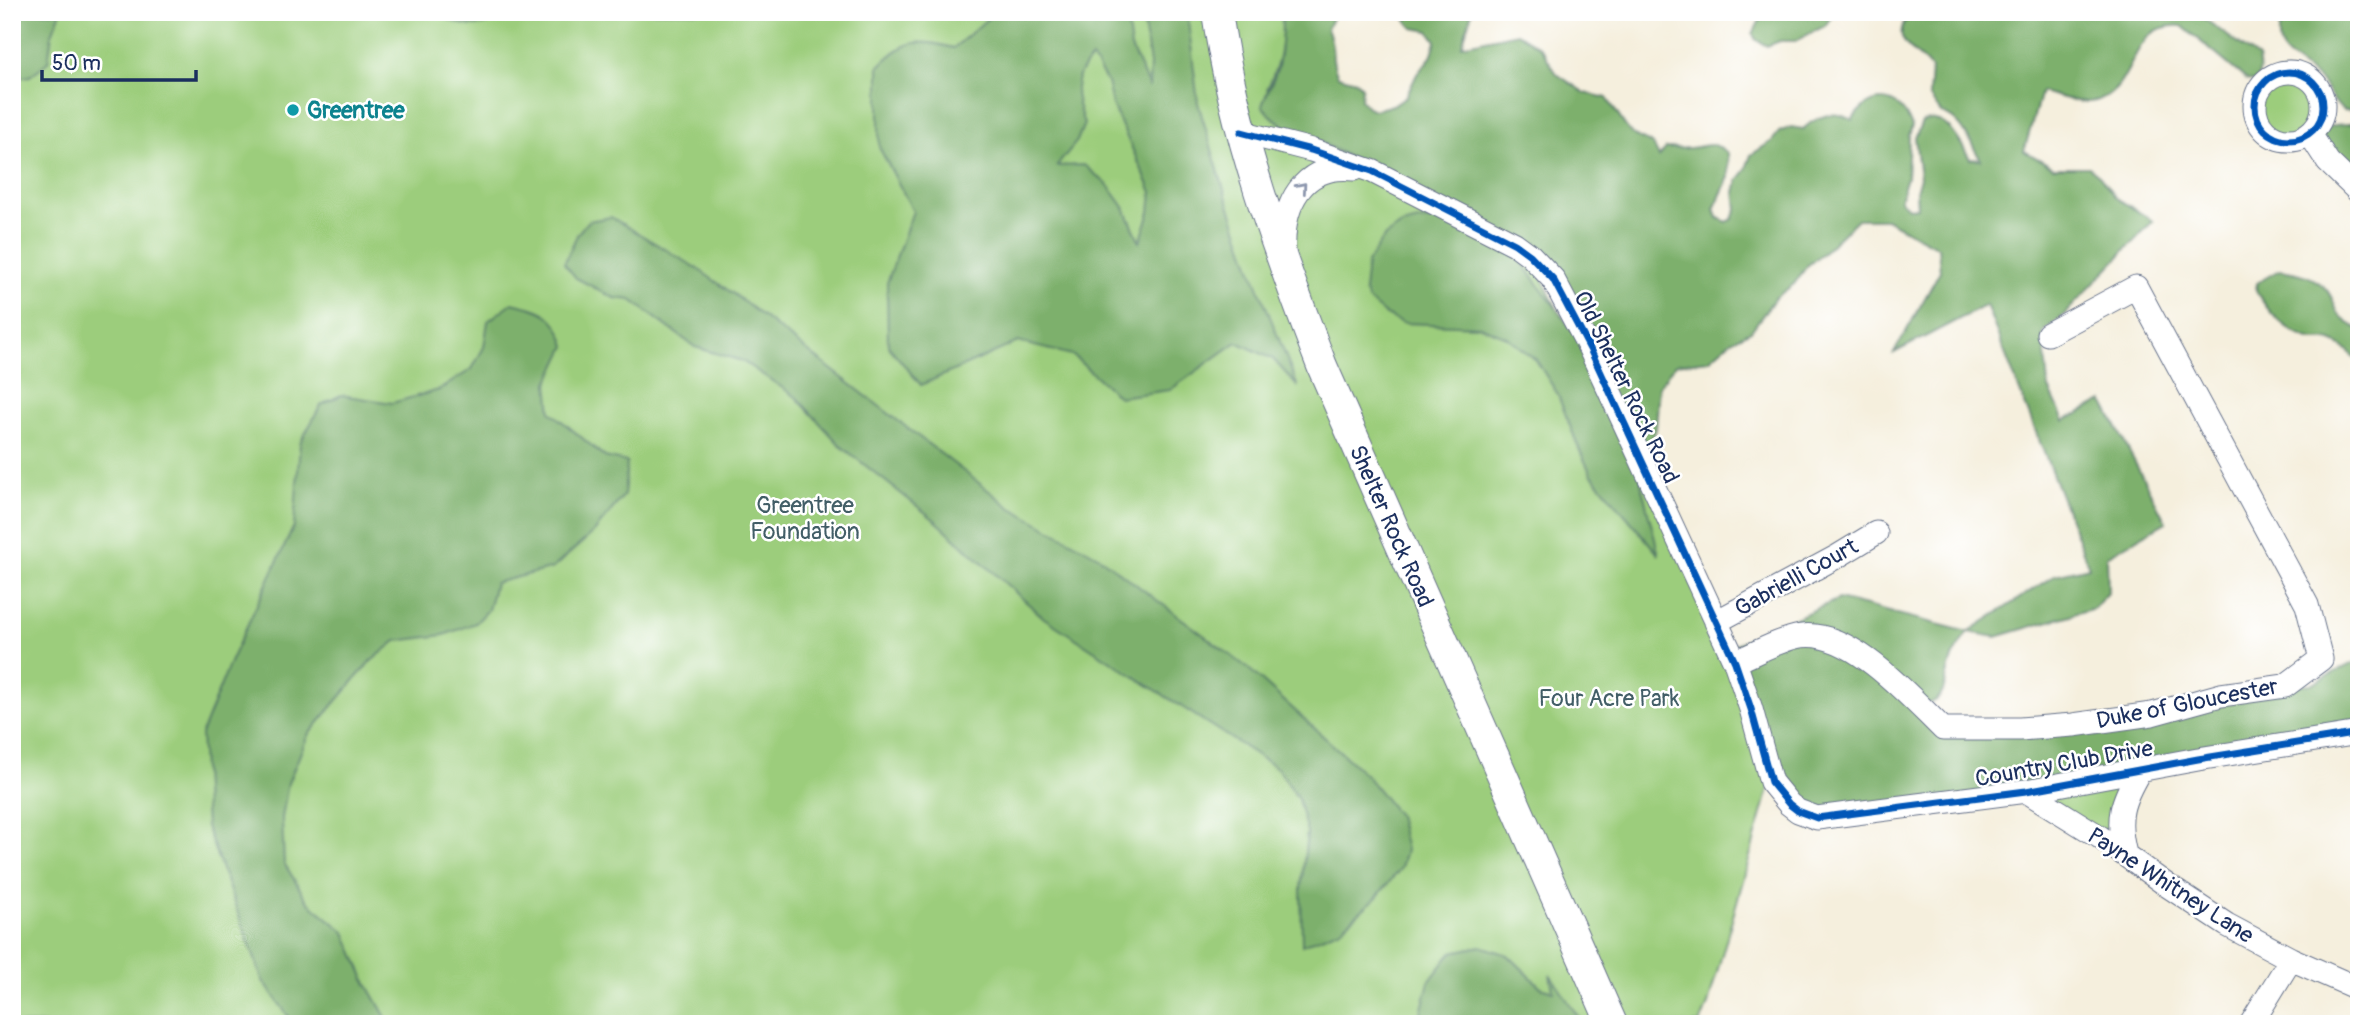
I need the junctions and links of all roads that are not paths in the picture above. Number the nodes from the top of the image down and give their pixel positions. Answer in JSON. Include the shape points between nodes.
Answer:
{"nodes":[{"id":1,"x":1217,"y":12,"type":"edge"},
{"id":2,"x":1241,"y":132,"type":"junction"},
{"id":3,"x":2310,"y":134,"type":"dead end"},
{"id":4,"x":1372,"y":171,"type":"junction"},
{"id":5,"x":2359,"y":192,"type":"edge"},
{"id":6,"x":1287,"y":275,"type":"junction"},
{"id":7,"x":2048,"y":334,"type":"dead end"},
{"id":8,"x":1876,"y":533,"type":"dead end"},
{"id":9,"x":1716,"y":622,"type":"junction"},
{"id":10,"x":1735,"y":662,"type":"junction"},
{"id":11,"x":2359,"y":733,"type":"edge"},
{"id":12,"x":2140,"y":770,"type":"junction"},
{"id":13,"x":2026,"y":791,"type":"junction"},
{"id":14,"x":1780,"y":796,"type":"joint"},
{"id":15,"x":2125,"y":854,"type":"junction"},
{"id":16,"x":2291,"y":959,"type":"junction"},
{"id":17,"x":2359,"y":989,"type":"edge"},
{"id":18,"x":1612,"y":1024,"type":"edge"},
{"id":19,"x":2251,"y":1024,"type":"edge"}],
"edges":[{"from":1,"to":2,"type":"main road","name":"Shelter Rock Road"},
{"from":2,"to":4,"type":"street","name":"Old Shelter Rock Road"},
{"from":2,"to":6,"type":"main road","name":"Shelter Rock Road"},
{"from":3,"to":5,"type":"street","via":[[2328,162]]},
{"from":6,"to":4,"type":"street","one_way":true,"via":[[1284,228],[1295,194],[1308,179],[1325,170]]},
{"from":4,"to":9,"type":"street","name":"Old Shelter Rock Road","via":[[1515,244],[1553,279]]},
{"from":6,"to":18,"type":"main road","name":"Shelter Rock Road","via":[[1322,366]]},
{"from":7,"to":10,"type":"street","name":"Duke of Gloucester","via":[[2136,287],[2306,604],[2321,659],[2285,685],[2221,695],[2151,714],[2020,729],[1943,729],[1886,673],[1856,652],[1819,636],[1799,636]]},
{"from":8,"to":9,"type":"street","name":"Gabrielli Court"},
{"from":9,"to":10,"type":"street","name":"Old Shelter Rock Road"},
{"from":10,"to":14,"type":"street","name":"Old Shelter Rock Road","via":[[1771,782]]},
{"from":11,"to":12,"type":"street","name":"Country Club Drive"},
{"from":12,"to":13,"type":"street","name":"Country Club Drive"},
{"from":12,"to":15,"type":"street","via":[[2119,820]]},
{"from":13,"to":14,"type":"street","name":"Country Club Drive","via":[[1817,818],[1798,811]]},
{"from":13,"to":15,"type":"street","name":"Payne Whitney Lane"},
{"from":15,"to":16,"type":"street","name":"Payne Whitney Lane","via":[[2204,910]]},
{"from":16,"to":17,"type":"street","name":"Payne Whitney Lane"},
{"from":16,"to":19,"type":"street"}]}
